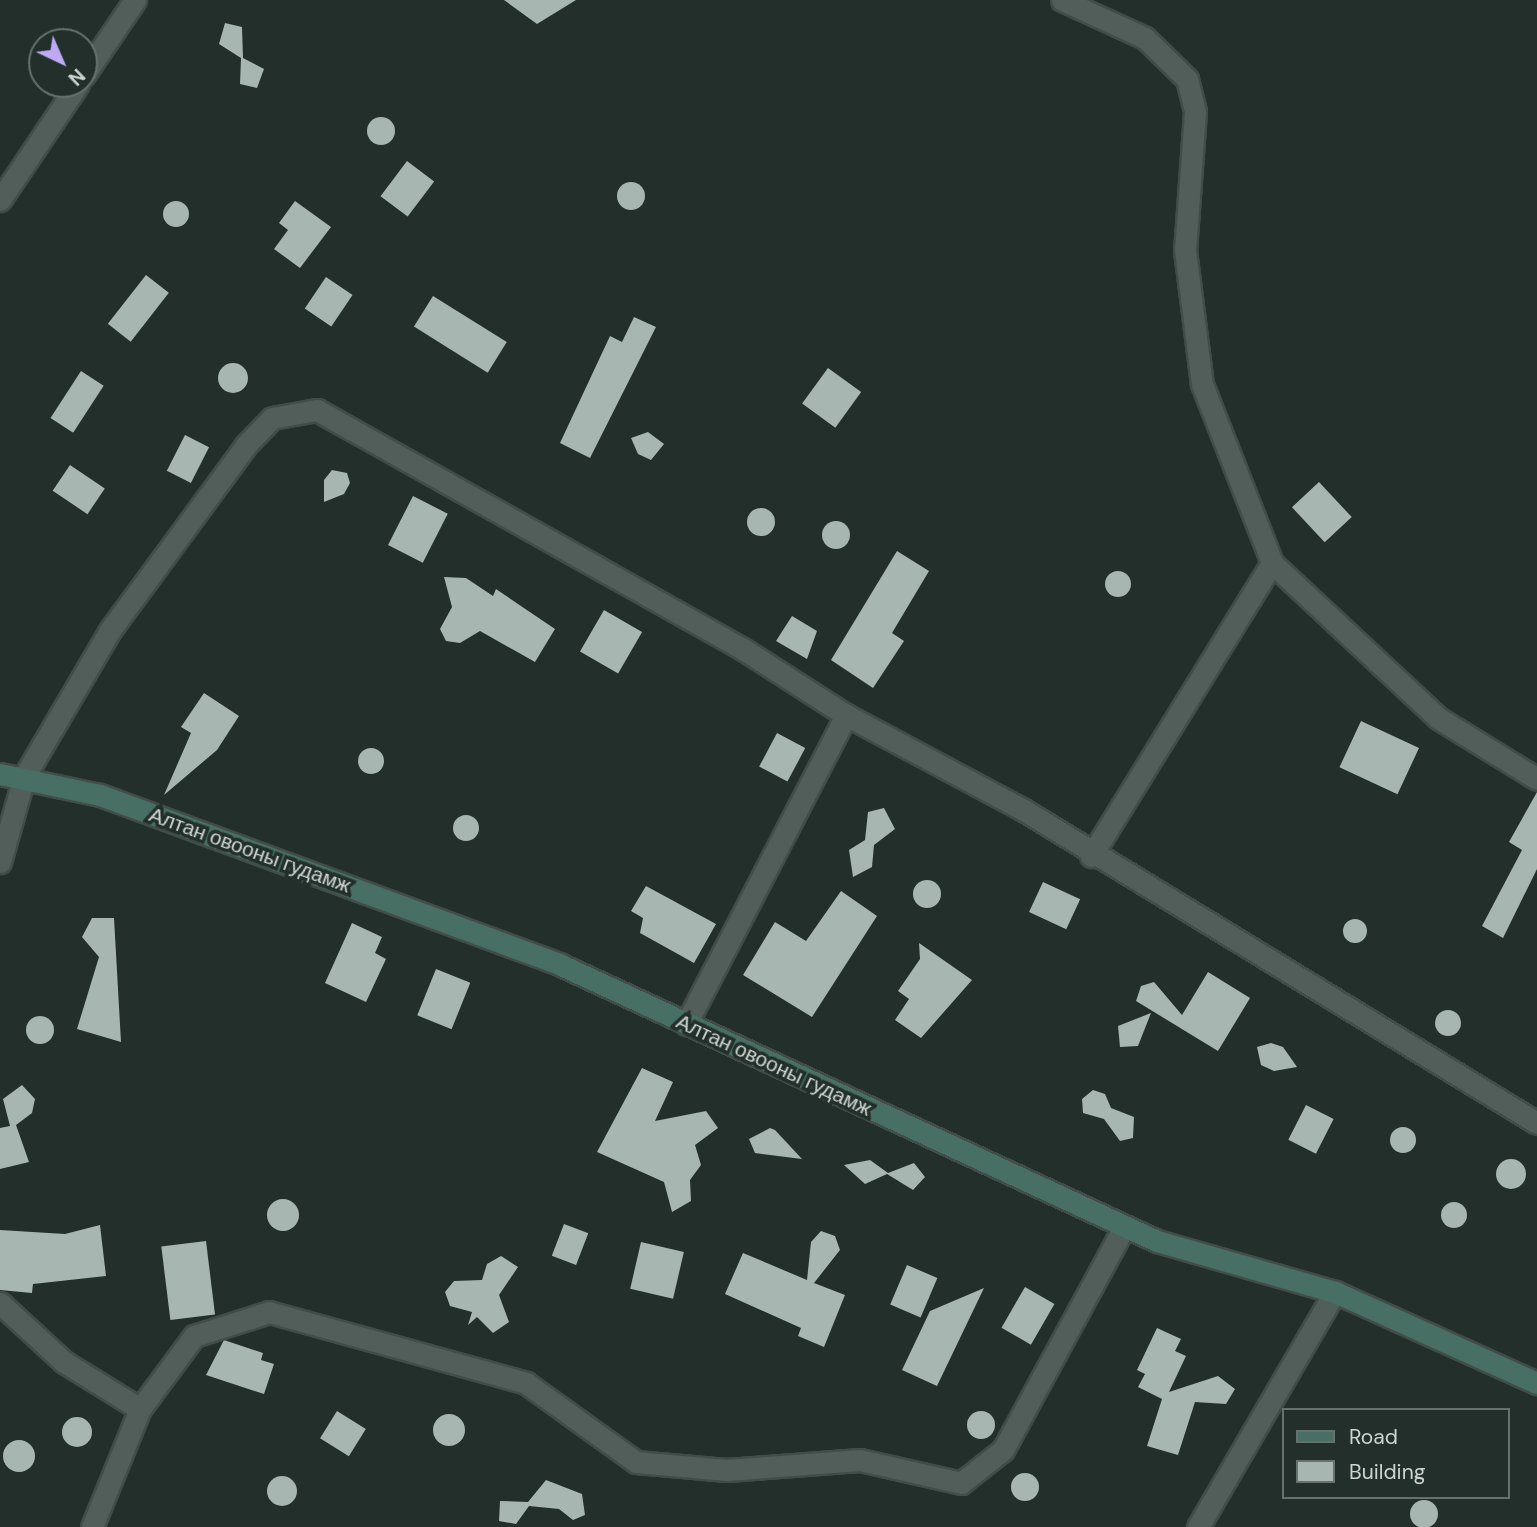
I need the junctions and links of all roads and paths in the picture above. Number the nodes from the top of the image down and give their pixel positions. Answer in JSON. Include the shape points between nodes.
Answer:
{"nodes":[{"id":1,"x":135,"y":0,"type":"edge"},
{"id":2,"x":1062,"y":0,"type":"edge"},
{"id":3,"x":98,"y":54,"type":"edge"},
{"id":4,"x":69,"y":98,"type":"edge"},
{"id":5,"x":0,"y":200,"type":"edge"},
{"id":6,"x":1272,"y":563,"type":"junction"},
{"id":7,"x":846,"y":715,"type":"junction"},
{"id":8,"x":0,"y":774,"type":"edge"},
{"id":9,"x":24,"y":777,"type":"junction"},
{"id":10,"x":1537,"y":779,"type":"edge"},
{"id":11,"x":1091,"y":856,"type":"junction"},
{"id":12,"x":0,"y":862,"type":"edge"},
{"id":13,"x":686,"y":1024,"type":"junction"},
{"id":14,"x":1537,"y":1123,"type":"edge"},
{"id":15,"x":1124,"y":1227,"type":"junction"},
{"id":16,"x":1335,"y":1292,"type":"junction"},
{"id":17,"x":0,"y":1303,"type":"edge"},
{"id":18,"x":1537,"y":1383,"type":"edge"},
{"id":19,"x":140,"y":1409,"type":"junction"},
{"id":20,"x":92,"y":1527,"type":"edge"},
{"id":21,"x":1198,"y":1527,"type":"edge"}],
"edges":[{"from":1,"to":3,"type":"street"},
{"from":2,"to":6,"type":"street","via":[[1144,38],[1187,79],[1195,111],[1185,250],[1202,384]]},
{"from":4,"to":5,"type":"street"},
{"from":6,"to":10,"type":"street","via":[[1438,718]]},
{"from":6,"to":11,"type":"street"},
{"from":7,"to":9,"type":"street","via":[[743,649],[317,410],[272,418],[246,445],[111,629]]},
{"from":7,"to":11,"type":"street","via":[[1022,809]]},
{"from":7,"to":13,"type":"street"},
{"from":8,"to":9,"type":"main road","name":"Алтан овооны гудамж"},
{"from":9,"to":12,"type":"street"},
{"from":9,"to":13,"type":"main road","name":"Алтан овооны гудамж","via":[[100,795],[549,960]]},
{"from":11,"to":14,"type":"street"},
{"from":13,"to":15,"type":"main road","name":"Алтан овооны гудамж"},
{"from":15,"to":16,"type":"main road","name":"Алтан овооны гудамж"},
{"from":15,"to":19,"type":"street","via":[[1003,1450],[961,1483],[860,1460],[727,1470],[636,1462],[526,1383],[268,1312],[194,1336]]},
{"from":16,"to":18,"type":"main road","name":"Алтан овооны гудамж"},
{"from":16,"to":21,"type":"street"},
{"from":17,"to":19,"type":"street","via":[[64,1362]]},
{"from":19,"to":20,"type":"street"}]}
